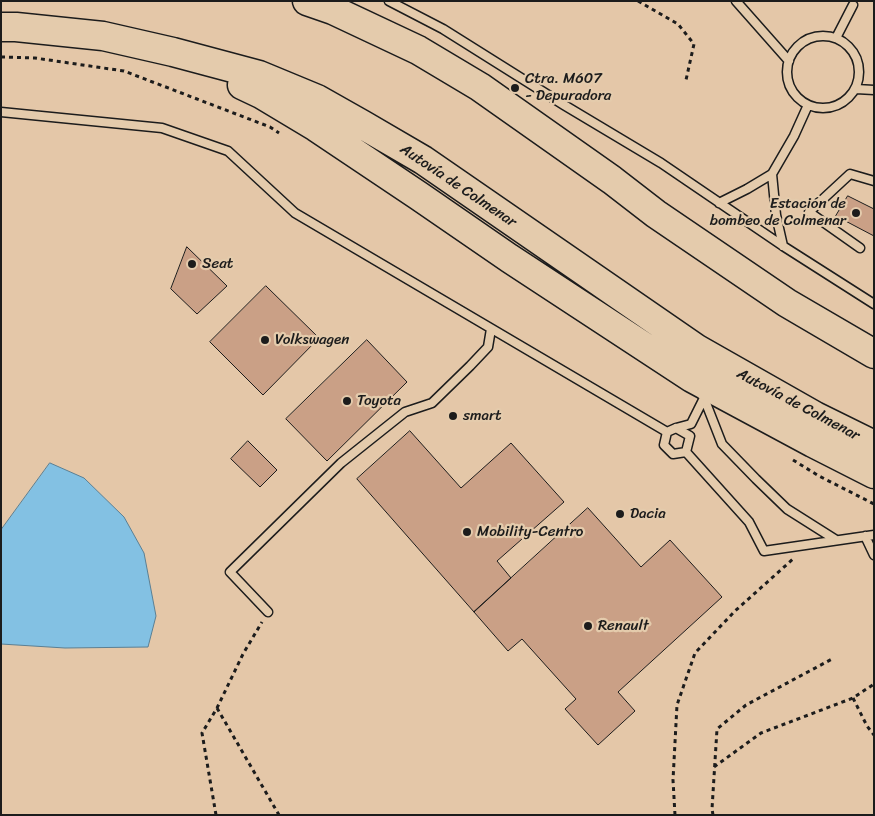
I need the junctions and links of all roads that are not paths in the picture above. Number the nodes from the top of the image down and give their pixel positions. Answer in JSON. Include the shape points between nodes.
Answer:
{"nodes":[{"id":1,"x":307,"y":1,"type":"edge"},
{"id":2,"x":389,"y":1,"type":"edge"},
{"id":3,"x":736,"y":1,"type":"edge"},
{"id":4,"x":853,"y":5,"type":"dead end"},
{"id":5,"x":1,"y":27,"type":"edge"},
{"id":6,"x":836,"y":38,"type":"junction"},
{"id":7,"x":173,"y":52,"type":"junction"},
{"id":8,"x":789,"y":61,"type":"junction"},
{"id":9,"x":856,"y":89,"type":"junction"},
{"id":10,"x":874,"y":90,"type":"edge"},
{"id":11,"x":808,"y":105,"type":"junction"},
{"id":12,"x":1,"y":112,"type":"edge"},
{"id":13,"x":772,"y":174,"type":"junction"},
{"id":14,"x":874,"y":181,"type":"edge"},
{"id":15,"x":719,"y":203,"type":"junction"},
{"id":16,"x":783,"y":246,"type":"junction"},
{"id":17,"x":860,"y":248,"type":"dead end"},
{"id":18,"x":874,"y":304,"type":"edge"},
{"id":19,"x":491,"y":329,"type":"junction"},
{"id":20,"x":874,"y":354,"type":"edge"},
{"id":21,"x":698,"y":388,"type":"junction"},
{"id":22,"x":676,"y":428,"type":"junction"},
{"id":23,"x":667,"y":432,"type":"junction"},
{"id":24,"x":874,"y":445,"type":"edge"},
{"id":25,"x":686,"y":452,"type":"junction"},
{"id":26,"x":874,"y":474,"type":"edge"},
{"id":27,"x":874,"y":535,"type":"edge"},
{"id":28,"x":865,"y":536,"type":"junction"},
{"id":29,"x":836,"y":540,"type":"junction"},
{"id":30,"x":874,"y":555,"type":"edge"},
{"id":31,"x":268,"y":612,"type":"road end"}],
"edges":[{"from":1,"to":20,"type":"highway","via":[[418,50],[480,87],[787,304]]},
{"from":2,"to":15,"type":"lane","via":[[442,28],[661,163]]},
{"from":3,"to":8,"type":"lane"},
{"from":4,"to":6,"type":"lane"},
{"from":5,"to":7,"type":"highway","name":"Autovía de Colmenar","via":[[103,36]]},
{"from":6,"to":8,"type":"lane","via":[[813,37],[794,50]]},
{"from":6,"to":9,"type":"lane","via":[[855,54],[860,78]]},
{"from":7,"to":21,"type":"highway","via":[[261,94],[316,127]]},
{"from":7,"to":24,"type":"highway","name":"Autovía de Colmenar","via":[[259,75],[317,99],[423,160],[697,349],[815,416]]},
{"from":8,"to":11,"type":"lane","via":[[788,82],[799,100]]},
{"from":9,"to":10,"type":"lane"},
{"from":9,"to":11,"type":"lane","via":[[840,105],[818,108]]},
{"from":11,"to":13,"type":"lane"},
{"from":12,"to":19,"type":"lane","via":[[162,128],[228,151],[295,213]]},
{"from":13,"to":15,"type":"lane"},
{"from":13,"to":16,"type":"lane"},
{"from":14,"to":17,"type":"lane","via":[[850,174],[809,212]]},
{"from":15,"to":16,"type":"lane"},
{"from":16,"to":18,"type":"lane"},
{"from":19,"to":23,"type":"lane"},
{"from":19,"to":31,"type":"lane","via":[[488,347],[432,403],[406,412],[341,463],[230,572]]},
{"from":21,"to":22,"type":"lane","via":[[691,424]]},
{"from":21,"to":26,"type":"highway"},
{"from":21,"to":29,"type":"lane","via":[[722,444],[787,509]]},
{"from":22,"to":23,"type":"lane"},
{"from":22,"to":25,"type":"lane","via":[[690,436]]},
{"from":23,"to":25,"type":"lane","via":[[664,445],[673,454]]},
{"from":25,"to":29,"type":"lane","via":[[749,522],[764,551]]},
{"from":27,"to":28,"type":"lane"},
{"from":28,"to":29,"type":"lane"},
{"from":28,"to":30,"type":"lane"}]}
